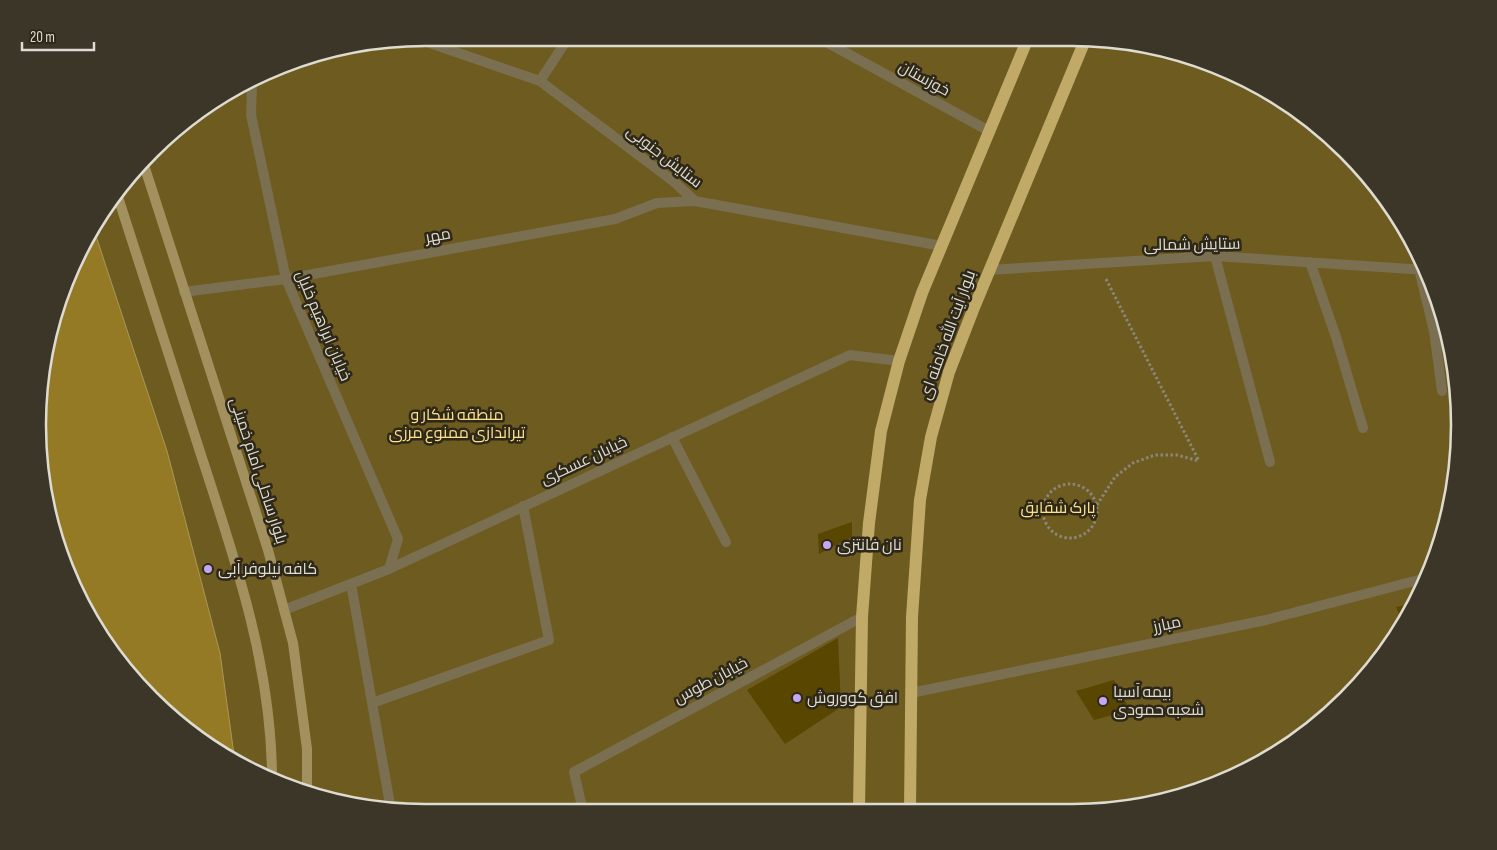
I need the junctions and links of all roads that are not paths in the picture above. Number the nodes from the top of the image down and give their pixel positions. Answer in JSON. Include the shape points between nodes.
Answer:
{"nodes":[{"id":1,"x":438,"y":46,"type":"edge"},
{"id":2,"x":563,"y":46,"type":"edge"},
{"id":3,"x":833,"y":46,"type":"edge"},
{"id":4,"x":1025,"y":46,"type":"edge"},
{"id":5,"x":1082,"y":46,"type":"edge"},
{"id":6,"x":540,"y":81,"type":"junction"},
{"id":7,"x":252,"y":88,"type":"edge"},
{"id":8,"x":989,"y":131,"type":"junction"},
{"id":9,"x":145,"y":169,"type":"edge"},
{"id":10,"x":695,"y":201,"type":"junction"},
{"id":11,"x":119,"y":202,"type":"edge"},
{"id":12,"x":942,"y":246,"type":"junction"},
{"id":13,"x":1215,"y":256,"type":"junction"},
{"id":14,"x":1310,"y":262,"type":"junction"},
{"id":15,"x":988,"y":270,"type":"junction"},
{"id":16,"x":1418,"y":270,"type":"edge"},
{"id":17,"x":286,"y":279,"type":"junction"},
{"id":18,"x":1426,"y":290,"type":"edge"},
{"id":19,"x":184,"y":292,"type":"junction"},
{"id":20,"x":899,"y":361,"type":"junction"},
{"id":21,"x":1442,"y":391,"type":"dead end"},
{"id":22,"x":1363,"y":428,"type":"dead end"},
{"id":23,"x":672,"y":438,"type":"junction"},
{"id":24,"x":1270,"y":462,"type":"dead end"},
{"id":25,"x":523,"y":506,"type":"junction"},
{"id":26,"x":726,"y":542,"type":"dead end"},
{"id":27,"x":389,"y":569,"type":"junction"},
{"id":28,"x":1418,"y":580,"type":"edge"},
{"id":29,"x":351,"y":584,"type":"junction"},
{"id":30,"x":284,"y":610,"type":"junction"},
{"id":31,"x":862,"y":616,"type":"junction"},
{"id":32,"x":911,"y":693,"type":"junction"},
{"id":33,"x":372,"y":703,"type":"junction"},
{"id":34,"x":272,"y":772,"type":"edge"},
{"id":35,"x":307,"y":785,"type":"edge"},
{"id":36,"x":389,"y":802,"type":"edge"},
{"id":37,"x":581,"y":804,"type":"edge"},
{"id":38,"x":859,"y":804,"type":"edge"},
{"id":39,"x":910,"y":804,"type":"edge"}],
"edges":[{"from":1,"to":6,"type":"street","name":"ستایش جنوبی"},
{"from":2,"to":6,"type":"street"},
{"from":3,"to":8,"type":"street","name":"خوزستان"},
{"from":4,"to":8,"type":"main road"},
{"from":5,"to":15,"type":"main road","name":"بلوار آیت الله خامنه ای"},
{"from":6,"to":10,"type":"street","name":"ستایش جنوبی"},
{"from":7,"to":17,"type":"street","name":"خیابان ابراهیم خلیل","via":[[251,115]]},
{"from":8,"to":12,"type":"main road"},
{"from":9,"to":19,"type":"main road","name":"بلوار ساحلی امام خمینی"},
{"from":10,"to":12,"type":"street","name":"ستایش جنوبی"},
{"from":10,"to":17,"type":"street","name":"مهر","via":[[657,203],[615,219]]},
{"from":11,"to":34,"type":"main road","via":[[235,560],[259,650]]},
{"from":12,"to":20,"type":"main road"},
{"from":13,"to":14,"type":"street","name":"ستایش شمالی"},
{"from":13,"to":15,"type":"street","name":"ستایش شمالی"},
{"from":13,"to":24,"type":"street"},
{"from":14,"to":16,"type":"street","name":"ستایش شمالی"},
{"from":14,"to":22,"type":"street"},
{"from":15,"to":32,"type":"main road","name":"بلوار آیت الله خامنه ای","via":[[949,372],[931,438],[920,500],[912,617]]},
{"from":17,"to":19,"type":"street","name":"مهر"},
{"from":17,"to":27,"type":"street","name":"خیابان ابراهیم خلیل","via":[[398,539]]},
{"from":18,"to":21,"type":"street"},
{"from":19,"to":30,"type":"main road","name":"بلوار ساحلی امام خمینی","via":[[268,550]]},
{"from":20,"to":23,"type":"street","name":"خیابان عسکری","via":[[850,355]]},
{"from":20,"to":31,"type":"main road","via":[[880,431]]},
{"from":23,"to":25,"type":"street","name":"خیابان عسکری"},
{"from":23,"to":26,"type":"street"},
{"from":25,"to":27,"type":"street","name":"خیابان عسکری"},
{"from":25,"to":33,"type":"street","via":[[549,640]]},
{"from":27,"to":29,"type":"street","name":"خیابان عسکری"},
{"from":28,"to":32,"type":"street","name":"مبارز","via":[[1266,620]]},
{"from":29,"to":30,"type":"street","name":"خیابان عسکری"},
{"from":29,"to":33,"type":"street"},
{"from":30,"to":35,"type":"main road","name":"بلوار ساحلی امام خمینی","via":[[307,749]]},
{"from":31,"to":37,"type":"street","name":"خیابان طوس","via":[[574,772]]},
{"from":31,"to":38,"type":"main road"},
{"from":32,"to":39,"type":"main road","name":"بلوار آیت الله خامنه ای"},
{"from":33,"to":36,"type":"street"}]}
